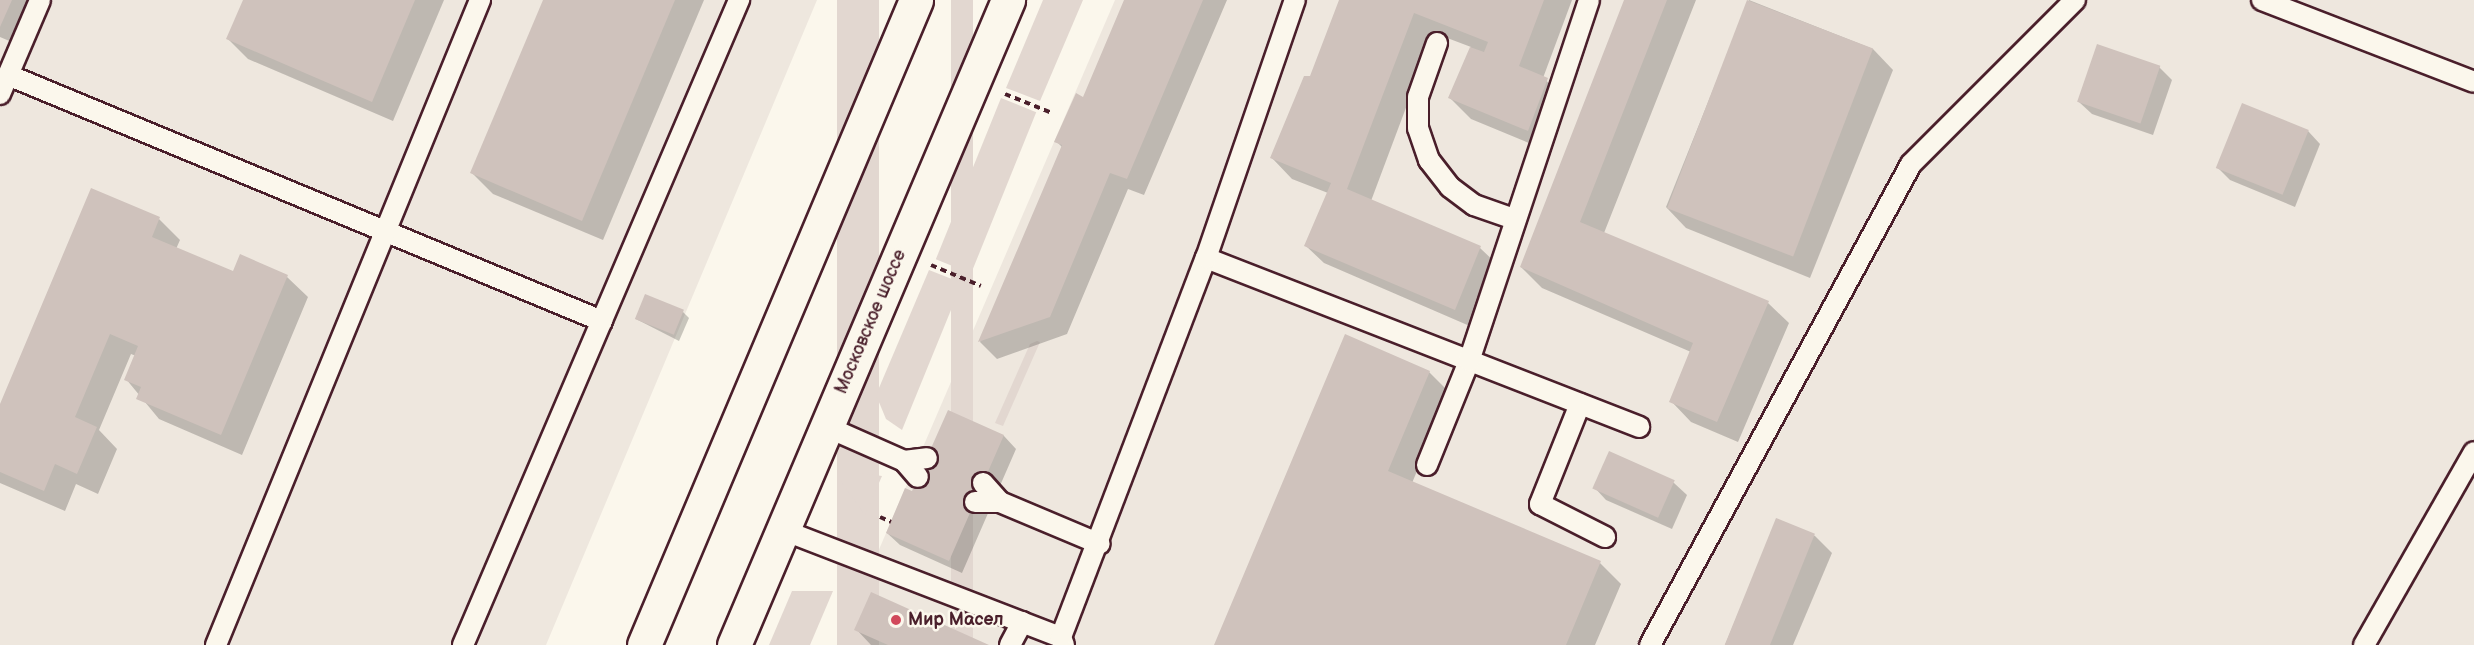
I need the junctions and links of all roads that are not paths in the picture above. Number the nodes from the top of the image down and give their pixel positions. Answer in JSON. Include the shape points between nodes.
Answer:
{"nodes":[{"id":1,"x":40,"y":0,"type":"edge"},
{"id":2,"x":480,"y":0,"type":"edge"},
{"id":3,"x":739,"y":0,"type":"edge"},
{"id":4,"x":916,"y":0,"type":"edge"},
{"id":5,"x":1008,"y":0,"type":"edge"},
{"id":6,"x":1295,"y":0,"type":"edge"},
{"id":7,"x":1589,"y":0,"type":"edge"},
{"id":8,"x":2075,"y":0,"type":"edge"},
{"id":9,"x":2262,"y":0,"type":"edge"},
{"id":10,"x":1437,"y":43,"type":"dead end"},
{"id":11,"x":8,"y":75,"type":"junction"},
{"id":12,"x":2474,"y":82,"type":"edge"},
{"id":13,"x":0,"y":94,"type":"edge"},
{"id":14,"x":1514,"y":219,"type":"junction"},
{"id":15,"x":386,"y":231,"type":"junction"},
{"id":16,"x":1206,"y":258,"type":"junction"},
{"id":17,"x":602,"y":321,"type":"junction"},
{"id":18,"x":1469,"y":361,"type":"junction"},
{"id":19,"x":1580,"y":404,"type":"junction"},
{"id":20,"x":827,"y":427,"type":"junction"},
{"id":21,"x":1639,"y":427,"type":"dead end"},
{"id":22,"x":2474,"y":452,"type":"edge"},
{"id":23,"x":927,"y":458,"type":"dead end"},
{"id":24,"x":904,"y":461,"type":"junction"},
{"id":25,"x":1427,"y":465,"type":"dead end"},
{"id":26,"x":918,"y":477,"type":"dead end"},
{"id":27,"x":983,"y":483,"type":"dead end"},
{"id":28,"x":975,"y":502,"type":"dead end"},
{"id":29,"x":1000,"y":502,"type":"junction"},
{"id":30,"x":783,"y":530,"type":"junction"},
{"id":31,"x":1605,"y":537,"type":"dead end"},
{"id":32,"x":1100,"y":544,"type":"junction"},
{"id":33,"x":1022,"y":622,"type":"junction"},
{"id":34,"x":1062,"y":641,"type":"edge"},
{"id":35,"x":216,"y":645,"type":"edge"},
{"id":36,"x":463,"y":645,"type":"edge"},
{"id":37,"x":644,"y":645,"type":"edge"},
{"id":38,"x":734,"y":645,"type":"edge"},
{"id":39,"x":1010,"y":645,"type":"edge"},
{"id":40,"x":1650,"y":645,"type":"edge"},
{"id":41,"x":2364,"y":645,"type":"edge"}],
"edges":[{"from":1,"to":11,"type":"lane"},
{"from":2,"to":15,"type":"lane"},
{"from":3,"to":17,"type":"lane"},
{"from":4,"to":37,"type":"main road"},
{"from":5,"to":20,"type":"main road","name":"Московское шоссе"},
{"from":6,"to":16,"type":"lane"},
{"from":7,"to":14,"type":"lane"},
{"from":8,"to":40,"type":"lane","via":[[1911,164]]},
{"from":9,"to":12,"type":"lane"},
{"from":10,"to":14,"type":"lane","via":[[1418,97],[1418,128],[1429,160],[1450,187],[1474,205]]},
{"from":11,"to":13,"type":"lane"},
{"from":11,"to":15,"type":"lane"},
{"from":14,"to":18,"type":"lane"},
{"from":15,"to":17,"type":"lane"},
{"from":15,"to":35,"type":"lane"},
{"from":16,"to":18,"type":"lane"},
{"from":16,"to":32,"type":"lane"},
{"from":17,"to":36,"type":"lane"},
{"from":18,"to":19,"type":"lane"},
{"from":18,"to":25,"type":"lane"},
{"from":19,"to":21,"type":"lane"},
{"from":19,"to":31,"type":"lane","via":[[1540,504]]},
{"from":20,"to":24,"type":"lane"},
{"from":20,"to":30,"type":"main road","name":"Московское шоссе"},
{"from":22,"to":41,"type":"lane"},
{"from":23,"to":24,"type":"lane"},
{"from":24,"to":26,"type":"lane"},
{"from":27,"to":29,"type":"lane"},
{"from":28,"to":29,"type":"lane"},
{"from":29,"to":32,"type":"lane"},
{"from":30,"to":33,"type":"lane"},
{"from":30,"to":38,"type":"main road","name":"Московское шоссе"},
{"from":32,"to":34,"type":"lane"},
{"from":33,"to":34,"type":"lane"},
{"from":33,"to":39,"type":"lane"}]}
